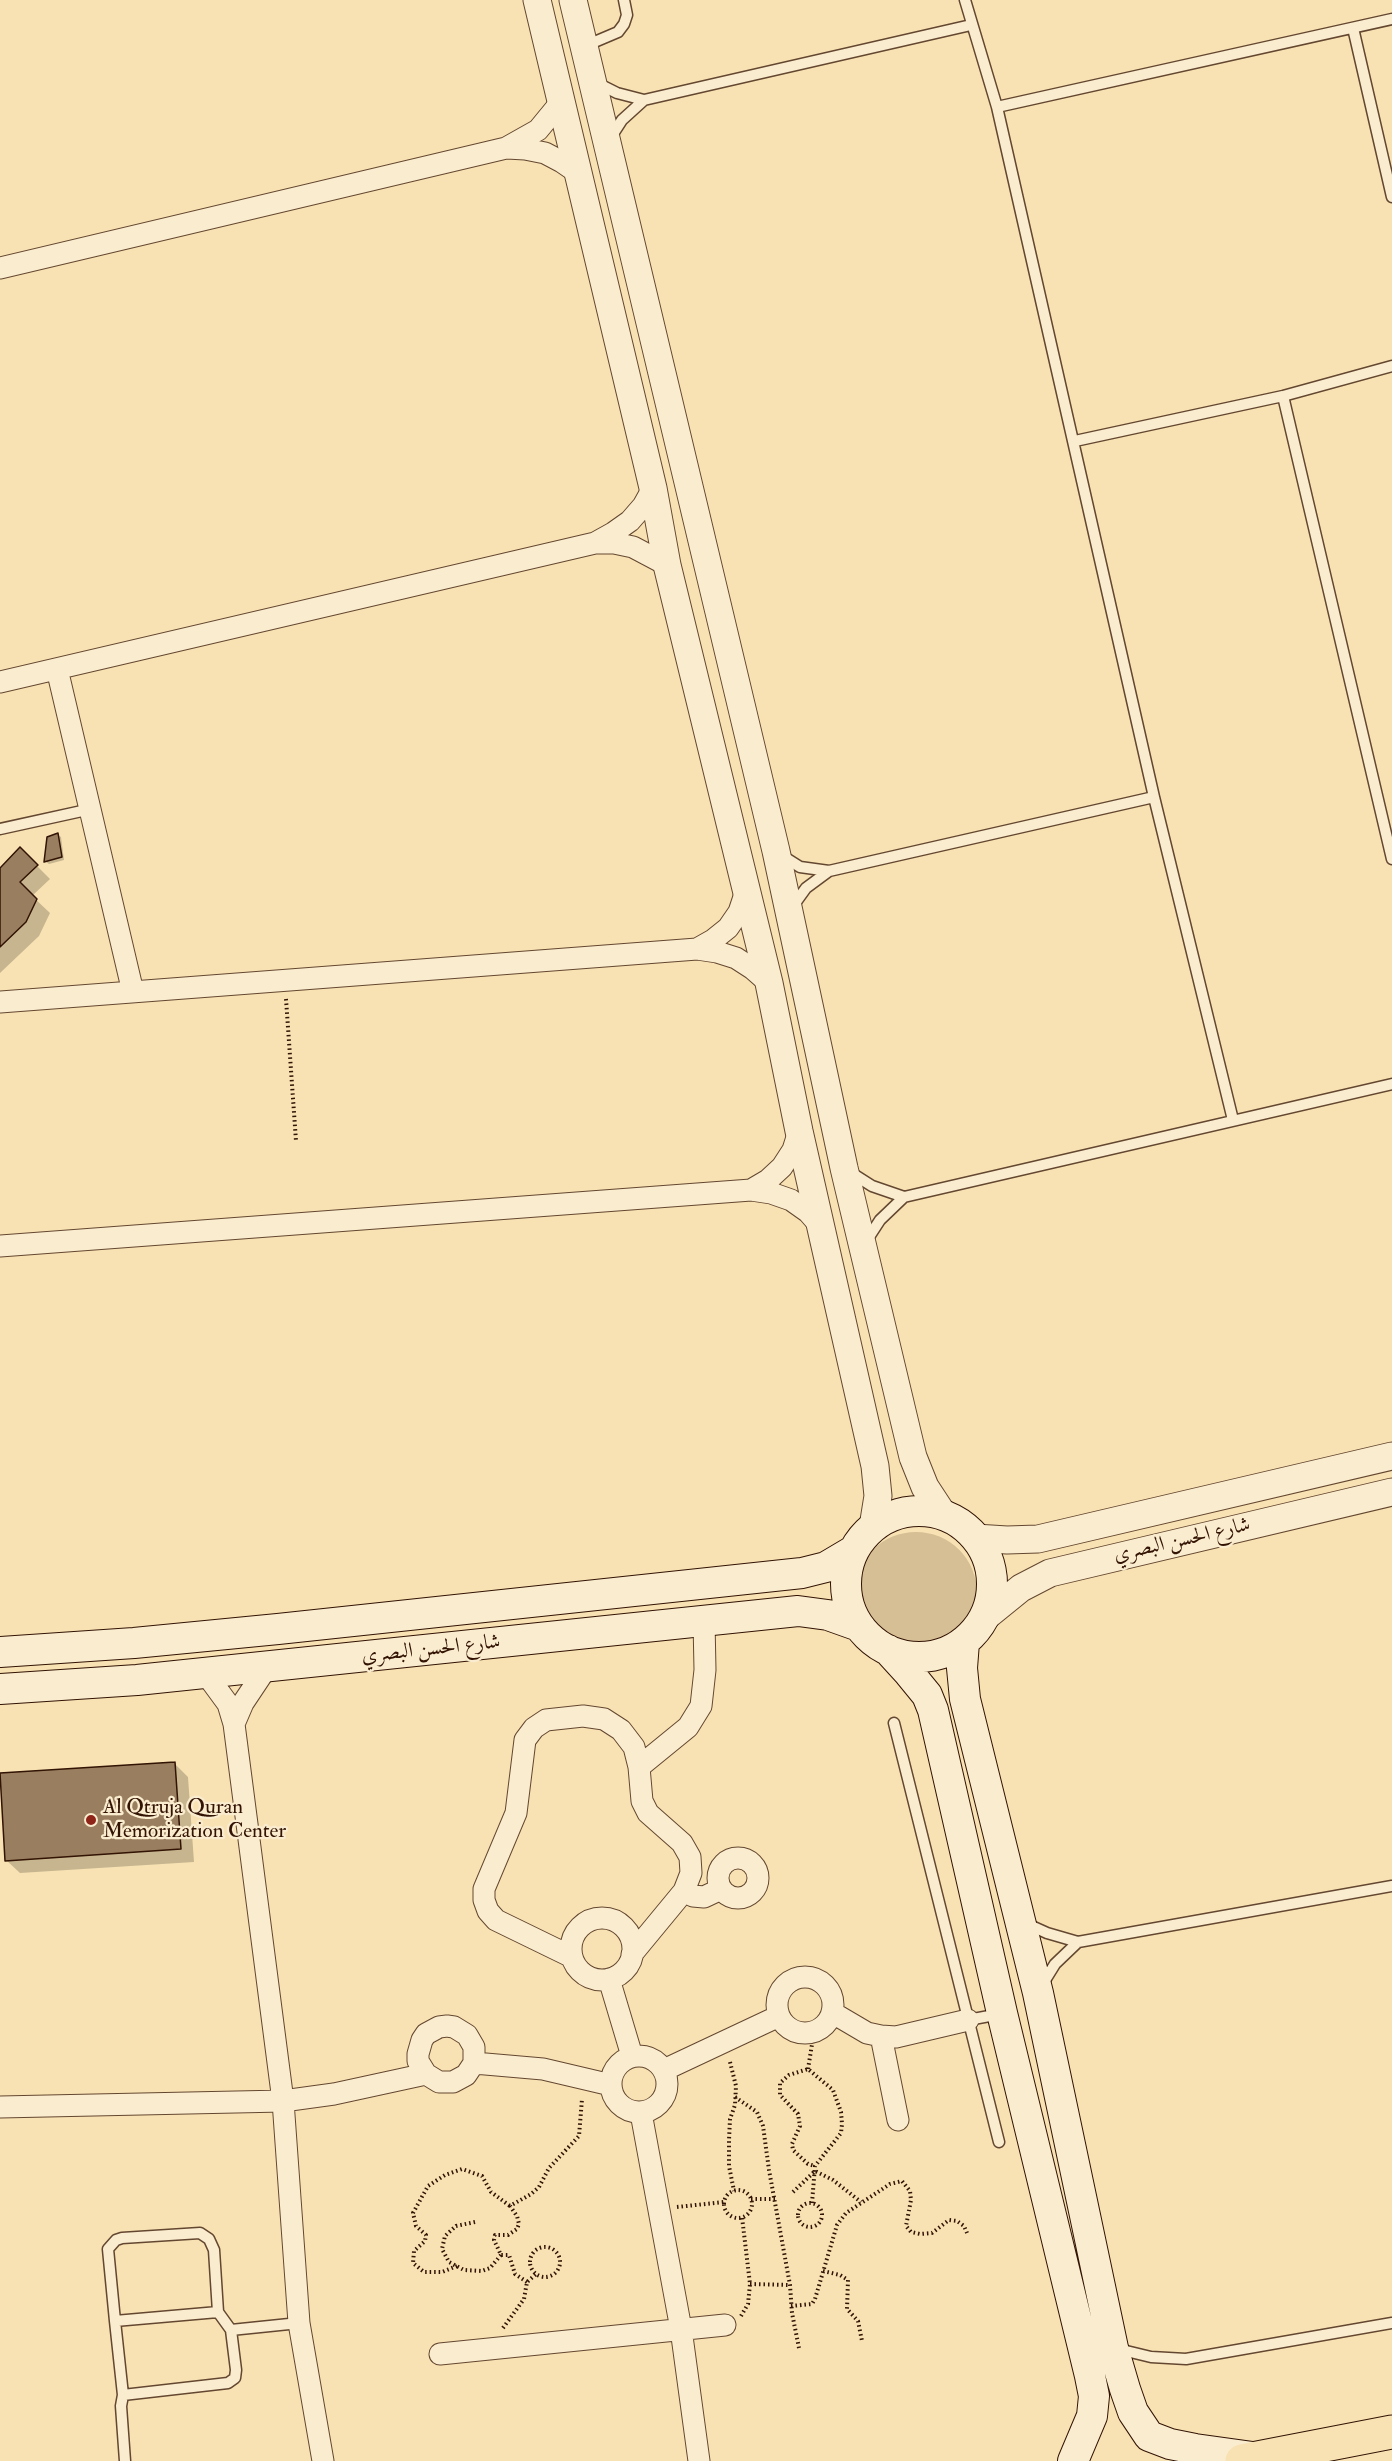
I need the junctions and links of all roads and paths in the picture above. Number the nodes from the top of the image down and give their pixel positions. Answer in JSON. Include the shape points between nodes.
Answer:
{"nodes":[{"id":1,"x":537,"y":0,"type":"edge"},
{"id":2,"x":573,"y":0,"type":"edge"},
{"id":3,"x":624,"y":0,"type":"edge"},
{"id":4,"x":965,"y":0,"type":"edge"},
{"id":5,"x":1392,"y":19,"type":"edge"},
{"id":6,"x":971,"y":25,"type":"junction"},
{"id":7,"x":1353,"y":28,"type":"junction"},
{"id":8,"x":585,"y":46,"type":"junction"},
{"id":9,"x":592,"y":79,"type":"junction"},
{"id":10,"x":644,"y":100,"type":"junction"},
{"id":11,"x":561,"y":102,"type":"junction"},
{"id":12,"x":997,"y":107,"type":"junction"},
{"id":13,"x":607,"y":145,"type":"junction"},
{"id":14,"x":506,"y":148,"type":"junction"},
{"id":15,"x":578,"y":173,"type":"junction"},
{"id":16,"x":1392,"y":197,"type":"edge"},
{"id":17,"x":0,"y":268,"type":"edge"},
{"id":18,"x":1392,"y":366,"type":"edge"},
{"id":19,"x":1283,"y":396,"type":"junction"},
{"id":20,"x":1075,"y":441,"type":"junction"},
{"id":21,"x":653,"y":488,"type":"junction"},
{"id":22,"x":595,"y":543,"type":"junction"},
{"id":23,"x":668,"y":565,"type":"junction"},
{"id":24,"x":57,"y":669,"type":"junction"},
{"id":25,"x":0,"y":682,"type":"edge"},
{"id":26,"x":1154,"y":797,"type":"junction"},
{"id":27,"x":91,"y":809,"type":"junction"},
{"id":28,"x":0,"y":829,"type":"edge"},
{"id":29,"x":776,"y":851,"type":"junction"},
{"id":30,"x":1392,"y":860,"type":"edge"},
{"id":31,"x":829,"y":871,"type":"junction"},
{"id":32,"x":746,"y":894,"type":"junction"},
{"id":33,"x":790,"y":911,"type":"junction"},
{"id":34,"x":697,"y":949,"type":"junction"},
{"id":35,"x":285,"y":980,"type":"junction"},
{"id":36,"x":769,"y":983,"type":"junction"},
{"id":37,"x":134,"y":992,"type":"junction"},
{"id":38,"x":0,"y":1002,"type":"edge"},
{"id":39,"x":1392,"y":1084,"type":"edge"},
{"id":40,"x":1233,"y":1120,"type":"junction"},
{"id":41,"x":800,"y":1131,"type":"junction"},
{"id":42,"x":296,"y":1141,"type":"dead end"},
{"id":43,"x":844,"y":1168,"type":"junction"},
{"id":44,"x":751,"y":1190,"type":"junction"},
{"id":45,"x":904,"y":1197,"type":"junction"},
{"id":46,"x":822,"y":1228,"type":"junction"},
{"id":47,"x":0,"y":1246,"type":"edge"},
{"id":48,"x":863,"y":1249,"type":"junction"},
{"id":49,"x":1392,"y":1456,"type":"edge"},
{"id":50,"x":1392,"y":1492,"type":"edge"},
{"id":51,"x":944,"y":1516,"type":"junction"},
{"id":52,"x":873,"y":1527,"type":"junction"},
{"id":53,"x":975,"y":1538,"type":"junction"},
{"id":54,"x":853,"y":1551,"type":"junction"},
{"id":55,"x":984,"y":1618,"type":"junction"},
{"id":56,"x":704,"y":1621,"type":"junction"},
{"id":57,"x":859,"y":1626,"type":"junction"},
{"id":58,"x":964,"y":1642,"type":"junction"},
{"id":59,"x":888,"y":1650,"type":"junction"},
{"id":60,"x":0,"y":1652,"type":"edge"},
{"id":61,"x":267,"y":1667,"type":"junction"},
{"id":62,"x":206,"y":1674,"type":"junction"},
{"id":63,"x":0,"y":1689,"type":"edge"},
{"id":64,"x":894,"y":1723,"type":"dead end"},
{"id":65,"x":234,"y":1724,"type":"junction"},
{"id":66,"x":639,"y":1767,"type":"junction"},
{"id":67,"x":1392,"y":1886,"type":"edge"},
{"id":68,"x":721,"y":1889,"type":"dead end"},
{"id":69,"x":684,"y":1892,"type":"junction"},
{"id":70,"x":1021,"y":1921,"type":"junction"},
{"id":71,"x":1078,"y":1942,"type":"junction"},
{"id":72,"x":632,"y":1954,"type":"junction"},
{"id":73,"x":572,"y":1957,"type":"junction"},
{"id":74,"x":609,"y":1979,"type":"junction"},
{"id":75,"x":1038,"y":1993,"type":"junction"},
{"id":76,"x":833,"y":2013,"type":"junction"},
{"id":77,"x":1002,"y":2013,"type":"junction"},
{"id":78,"x":779,"y":2016,"type":"junction"},
{"id":79,"x":968,"y":2020,"type":"junction"},
{"id":80,"x":814,"y":2032,"type":"junction"},
{"id":81,"x":881,"y":2036,"type":"junction"},
{"id":82,"x":724,"y":2042,"type":"junction"},
{"id":83,"x":632,"y":2056,"type":"junction"},
{"id":84,"x":474,"y":2063,"type":"junction"},
{"id":85,"x":808,"y":2069,"type":"junction"},
{"id":86,"x":664,"y":2070,"type":"junction"},
{"id":87,"x":426,"y":2074,"type":"junction"},
{"id":88,"x":583,"y":2078,"type":"junction"},
{"id":89,"x":611,"y":2085,"type":"junction"},
{"id":90,"x":735,"y":2097,"type":"junction"},
{"id":91,"x":283,"y":2101,"type":"junction"},
{"id":92,"x":0,"y":2107,"type":"edge"},
{"id":93,"x":642,"y":2113,"type":"junction"},
{"id":94,"x":898,"y":2120,"type":"dead end"},
{"id":95,"x":999,"y":2142,"type":"dead end"},
{"id":96,"x":815,"y":2169,"type":"junction"},
{"id":97,"x":734,"y":2190,"type":"junction"},
{"id":98,"x":793,"y":2192,"type":"dead end"},
{"id":99,"x":751,"y":2199,"type":"junction"},
{"id":100,"x":776,"y":2199,"type":"junction"},
{"id":101,"x":724,"y":2202,"type":"junction"},
{"id":102,"x":861,"y":2202,"type":"junction"},
{"id":103,"x":812,"y":2203,"type":"junction"},
{"id":104,"x":510,"y":2206,"type":"junction"},
{"id":105,"x":658,"y":2209,"type":"junction"},
{"id":106,"x":742,"y":2217,"type":"junction"},
{"id":107,"x":475,"y":2222,"type":"dead end"},
{"id":108,"x":967,"y":2233,"type":"dead end"},
{"id":109,"x":501,"y":2255,"type":"junction"},
{"id":110,"x":457,"y":2266,"type":"junction"},
{"id":111,"x":823,"y":2271,"type":"junction"},
{"id":112,"x":536,"y":2274,"type":"junction"},
{"id":113,"x":527,"y":2282,"type":"junction"},
{"id":114,"x":750,"y":2284,"type":"junction"},
{"id":115,"x":790,"y":2285,"type":"junction"},
{"id":116,"x":790,"y":2306,"type":"junction"},
{"id":117,"x":218,"y":2312,"type":"junction"},
{"id":118,"x":115,"y":2321,"type":"junction"},
{"id":119,"x":299,"y":2323,"type":"junction"},
{"id":120,"x":1392,"y":2323,"type":"edge"},
{"id":121,"x":725,"y":2325,"type":"joint"},
{"id":122,"x":681,"y":2329,"type":"junction"},
{"id":123,"x":231,"y":2330,"type":"junction"},
{"id":124,"x":862,"y":2342,"type":"dead end"},
{"id":125,"x":499,"y":2348,"type":"junction"},
{"id":126,"x":799,"y":2348,"type":"dead end"},
{"id":127,"x":1113,"y":2348,"type":"junction"},
{"id":128,"x":440,"y":2354,"type":"dead end"},
{"id":129,"x":123,"y":2395,"type":"junction"},
{"id":130,"x":1392,"y":2432,"type":"edge"},
{"id":131,"x":1251,"y":2459,"type":"edge"},
{"id":132,"x":125,"y":2461,"type":"edge"},
{"id":133,"x":323,"y":2461,"type":"edge"},
{"id":134,"x":699,"y":2461,"type":"edge"},
{"id":135,"x":1073,"y":2461,"type":"edge"}],
"edges":[{"from":1,"to":11,"type":"street"},
{"from":2,"to":8,"type":"street"},
{"from":3,"to":8,"type":"lane","via":[[627,15],[618,32]]},
{"from":4,"to":6,"type":"lane"},
{"from":5,"to":7,"type":"lane"},
{"from":6,"to":10,"type":"lane"},
{"from":6,"to":12,"type":"lane"},
{"from":7,"to":12,"type":"lane"},
{"from":7,"to":16,"type":"lane"},
{"from":8,"to":9,"type":"street"},
{"from":9,"to":10,"type":"lane","via":[[617,93]]},
{"from":9,"to":13,"type":"street"},
{"from":10,"to":13,"type":"lane","via":[[622,120]]},
{"from":11,"to":14,"type":"street","via":[[538,130]]},
{"from":11,"to":15,"type":"street"},
{"from":12,"to":20,"type":"lane"},
{"from":13,"to":29,"type":"street"},
{"from":14,"to":15,"type":"street","via":[[545,153]]},
{"from":14,"to":17,"type":"street"},
{"from":15,"to":21,"type":"street"},
{"from":18,"to":19,"type":"lane"},
{"from":19,"to":20,"type":"lane"},
{"from":19,"to":30,"type":"lane"},
{"from":20,"to":26,"type":"lane"},
{"from":21,"to":22,"type":"street","via":[[630,521]]},
{"from":21,"to":23,"type":"street"},
{"from":22,"to":23,"type":"street","via":[[633,547]]},
{"from":22,"to":24,"type":"street"},
{"from":23,"to":32,"type":"street"},
{"from":24,"to":25,"type":"street"},
{"from":24,"to":27,"type":"street"},
{"from":26,"to":31,"type":"lane"},
{"from":26,"to":40,"type":"lane"},
{"from":27,"to":28,"type":"lane"},
{"from":27,"to":37,"type":"street"},
{"from":29,"to":31,"type":"lane","via":[[800,867]]},
{"from":29,"to":33,"type":"street"},
{"from":31,"to":33,"type":"lane","via":[[806,888]]},
{"from":32,"to":34,"type":"street","via":[[728,928]]},
{"from":32,"to":36,"type":"street"},
{"from":33,"to":43,"type":"street"},
{"from":34,"to":35,"type":"street"},
{"from":34,"to":36,"type":"street","via":[[736,958]]},
{"from":35,"to":37,"type":"street"},
{"from":35,"to":42,"type":"path"},
{"from":36,"to":41,"type":"street"},
{"from":37,"to":38,"type":"street"},
{"from":39,"to":40,"type":"lane"},
{"from":40,"to":45,"type":"lane"},
{"from":41,"to":44,"type":"street","via":[[782,1167]]},
{"from":41,"to":46,"type":"street"},
{"from":43,"to":45,"type":"lane","via":[[872,1186]]},
{"from":43,"to":48,"type":"street"},
{"from":44,"to":46,"type":"street","via":[[791,1200]]},
{"from":44,"to":47,"type":"street"},
{"from":45,"to":48,"type":"lane","via":[[880,1220]]},
{"from":46,"to":52,"type":"street","via":[[878,1481]]},
{"from":48,"to":51,"type":"street","via":[[913,1457]]},
{"from":49,"to":53,"type":"street","name":"شارع الحسن البصري","via":[[1038,1539]]},
{"from":50,"to":55,"type":"street","name":"شارع الحسن البصري","via":[[1062,1569],[1021,1588]]},
{"from":51,"to":52,"type":"main road","via":[[908,1512]]},
{"from":51,"to":53,"type":"main road"},
{"from":52,"to":54,"type":"main road"},
{"from":53,"to":55,"type":"main road","via":[[992,1577],[991,1598]]},
{"from":54,"to":57,"type":"main road","via":[[846,1590]]},
{"from":54,"to":60,"type":"main road","name":"شارع الحسن البصري","via":[[826,1567],[802,1574],[245,1633]]},
{"from":55,"to":58,"type":"main road"},
{"from":56,"to":57,"type":"main road","name":"شارع الحسن البصري","via":[[798,1611],[828,1615]]},
{"from":56,"to":61,"type":"main road","name":"شارع الحسن البصري"},
{"from":56,"to":66,"type":"street","via":[[701,1706],[688,1727]]},
{"from":57,"to":59,"type":"main road"},
{"from":58,"to":59,"type":"main road","via":[[927,1657]]},
{"from":58,"to":70,"type":"main road","via":[[964,1699]]},
{"from":59,"to":77,"type":"main road","via":[[923,1690],[933,1710]]},
{"from":61,"to":62,"type":"main road","name":"شارع الحسن البصري"},
{"from":61,"to":65,"type":"street"},
{"from":62,"to":63,"type":"main road","name":"شارع الحسن البصري"},
{"from":62,"to":65,"type":"street","via":[[228,1704]]},
{"from":64,"to":79,"type":"lane"},
{"from":65,"to":91,"type":"street"},
{"from":66,"to":69,"type":"street","via":[[642,1801],[648,1813],[682,1843],[690,1857],[691,1873]]},
{"from":66,"to":73,"type":"street","via":[[634,1747],[621,1730],[604,1719],[583,1716],[546,1720],[525,1740],[516,1813],[484,1889],[484,1900],[496,1920]]},
{"from":67,"to":71,"type":"lane"},
{"from":68,"to":69,"type":"street","via":[[704,1897]]},
{"from":69,"to":72,"type":"street"},
{"from":70,"to":71,"type":"lane"},
{"from":70,"to":75,"type":"main road"},
{"from":71,"to":75,"type":"lane","via":[[1055,1964]]},
{"from":72,"to":73,"type":"street","via":[[632,1943],[621,1925],[600,1918],[580,1927],[571,1946]]},
{"from":72,"to":74,"type":"street","via":[[624,1970]]},
{"from":73,"to":74,"type":"street","via":[[590,1978]]},
{"from":74,"to":83,"type":"street"},
{"from":75,"to":127,"type":"main road"},
{"from":76,"to":78,"type":"street","via":[[833,1998],[826,1986],[814,1978],[800,1977],[787,1983],[778,1995]]},
{"from":76,"to":80,"type":"street","via":[[826,2025]]},
{"from":76,"to":81,"type":"street","via":[[867,2033]]},
{"from":77,"to":79,"type":"lane"},
{"from":77,"to":135,"type":"main road","via":[[1094,2396],[1092,2416]]},
{"from":78,"to":80,"type":"street","via":[[794,2031]]},
{"from":78,"to":82,"type":"street"},
{"from":79,"to":81,"type":"street","via":[[896,2037]]},
{"from":79,"to":95,"type":"lane"},
{"from":80,"to":85,"type":"path"},
{"from":81,"to":94,"type":"street"},
{"from":82,"to":86,"type":"street"},
{"from":82,"to":90,"type":"path","via":[[736,2086]]},
{"from":83,"to":86,"type":"street","via":[[654,2059]]},
{"from":83,"to":89,"type":"street","via":[[619,2064]]},
{"from":84,"to":87,"type":"street","via":[[466,2075],[453,2082],[439,2082]]},
{"from":84,"to":87,"type":"street","via":[[474,2048],[467,2035],[454,2027],[439,2027],[426,2034],[419,2047],[418,2061]]},
{"from":84,"to":88,"type":"street","via":[[543,2068]]},
{"from":85,"to":96,"type":"path","via":[[833,2090],[841,2112],[841,2133]]},
{"from":85,"to":96,"type":"path","via":[[789,2075],[780,2083],[780,2095],[798,2114],[800,2126],[793,2150]]},
{"from":86,"to":93,"type":"street","via":[[668,2084],[665,2097],[655,2108]]},
{"from":87,"to":91,"type":"street"},
{"from":88,"to":89,"type":"street"},
{"from":88,"to":104,"type":"path","via":[[579,2136],[549,2168],[539,2187]]},
{"from":89,"to":93,"type":"street","via":[[620,2105]]},
{"from":90,"to":97,"type":"path","via":[[729,2149]]},
{"from":90,"to":100,"type":"path","via":[[757,2112],[763,2126]]},
{"from":91,"to":92,"type":"street"},
{"from":91,"to":119,"type":"street"},
{"from":93,"to":105,"type":"street"},
{"from":96,"to":98,"type":"path"},
{"from":96,"to":102,"type":"path"},
{"from":96,"to":103,"type":"path"},
{"from":97,"to":99,"type":"path"},
{"from":97,"to":101,"type":"path"},
{"from":99,"to":100,"type":"path"},
{"from":99,"to":106,"type":"path","via":[[750,2210]]},
{"from":100,"to":115,"type":"path"},
{"from":101,"to":105,"type":"path"},
{"from":101,"to":106,"type":"path","via":[[732,2216]]},
{"from":102,"to":108,"type":"path","via":[[890,2184],[903,2181],[911,2200],[906,2226],[911,2232],[932,2233],[949,2220],[964,2226]]},
{"from":102,"to":111,"type":"path","via":[[837,2225]]},
{"from":103,"to":103,"type":"path","via":[[801,2206],[798,2216],[808,2227],[822,2219],[821,2208]]},
{"from":104,"to":109,"type":"path","via":[[519,2224],[513,2233],[495,2235]]},
{"from":104,"to":110,"type":"path","via":[[491,2192],[482,2176],[462,2169],[428,2186],[413,2213],[416,2226],[426,2235],[414,2251],[413,2263],[423,2272]]},
{"from":105,"to":122,"type":"street"},
{"from":106,"to":114,"type":"path"},
{"from":107,"to":110,"type":"path","via":[[456,2226],[442,2242],[444,2255]]},
{"from":109,"to":110,"type":"path","via":[[482,2271]]},
{"from":109,"to":113,"type":"path","via":[[509,2255],[515,2274]]},
{"from":111,"to":116,"type":"path","via":[[812,2304]]},
{"from":111,"to":124,"type":"path","via":[[848,2280],[847,2309],[858,2321]]},
{"from":112,"to":112,"type":"path","via":[[548,2277],[558,2269],[559,2256],[555,2251],[542,2248],[532,2256],[530,2262]]},
{"from":112,"to":113,"type":"path"},
{"from":113,"to":125,"type":"path","via":[[524,2299],[502,2331]]},
{"from":114,"to":115,"type":"path"},
{"from":114,"to":121,"type":"path","via":[[748,2304],[739,2318]]},
{"from":115,"to":116,"type":"path"},
{"from":116,"to":126,"type":"path"},
{"from":117,"to":118,"type":"lane"},
{"from":117,"to":118,"type":"lane","via":[[214,2250],[209,2239],[200,2233],[122,2238],[111,2244],[107,2254]]},
{"from":117,"to":123,"type":"lane"},
{"from":118,"to":129,"type":"lane"},
{"from":119,"to":123,"type":"lane"},
{"from":119,"to":133,"type":"street"},
{"from":120,"to":127,"type":"lane","via":[[1186,2359],[1152,2357]]},
{"from":121,"to":122,"type":"street"},
{"from":122,"to":125,"type":"street"},
{"from":122,"to":134,"type":"street"},
{"from":123,"to":129,"type":"lane","via":[[236,2374],[232,2381]]},
{"from":125,"to":128,"type":"street"},
{"from":127,"to":131,"type":"main road","via":[[1133,2412],[1149,2436]]},
{"from":129,"to":132,"type":"lane"},
{"from":130,"to":131,"type":"highway"}]}
